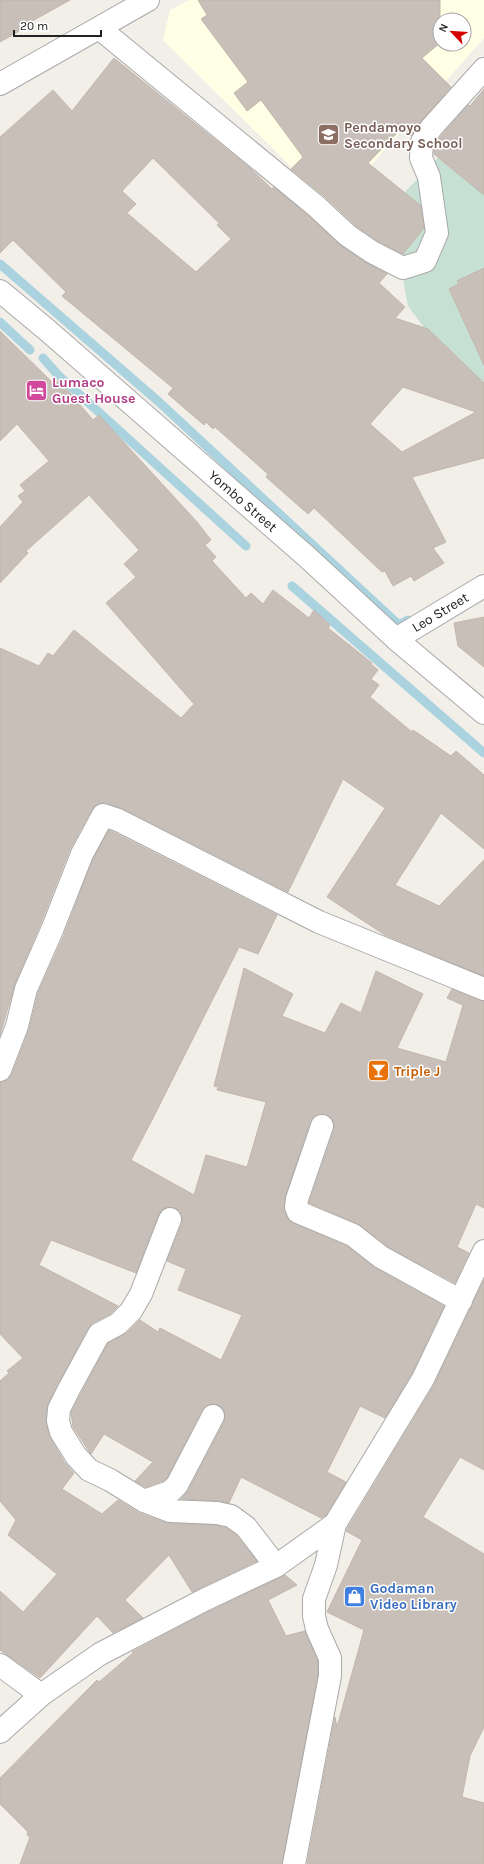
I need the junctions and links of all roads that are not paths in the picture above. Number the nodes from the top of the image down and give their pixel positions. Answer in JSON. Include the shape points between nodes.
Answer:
{"nodes":[{"id":1,"x":148,"y":0,"type":"edge"},
{"id":2,"x":100,"y":28,"type":"junction"},
{"id":3,"x":484,"y":69,"type":"edge"},
{"id":4,"x":0,"y":84,"type":"edge"},
{"id":5,"x":0,"y":291,"type":"edge"},
{"id":6,"x":484,"y":586,"type":"edge"},
{"id":7,"x":396,"y":639,"type":"junction"},
{"id":8,"x":484,"y":713,"type":"edge"},
{"id":9,"x":484,"y":989,"type":"edge"},
{"id":10,"x":0,"y":1070,"type":"edge"},
{"id":11,"x":322,"y":1126,"type":"dead end"},
{"id":12,"x":170,"y":1219,"type":"dead end"},
{"id":13,"x":484,"y":1251,"type":"edge"},
{"id":14,"x":461,"y":1301,"type":"junction"},
{"id":15,"x":212,"y":1416,"type":"dead end"},
{"id":16,"x":144,"y":1501,"type":"junction"},
{"id":17,"x":334,"y":1524,"type":"junction"},
{"id":18,"x":276,"y":1566,"type":"junction"},
{"id":19,"x":0,"y":1665,"type":"edge"},
{"id":20,"x":41,"y":1695,"type":"junction"},
{"id":21,"x":0,"y":1732,"type":"edge"},
{"id":22,"x":294,"y":1864,"type":"edge"}],
"edges":[{"from":1,"to":2,"type":"street"},
{"from":2,"to":3,"type":"street","via":[[316,206],[347,235],[403,268],[425,261],[437,234],[429,178],[421,158],[422,142],[430,128]]},
{"from":2,"to":4,"type":"street"},
{"from":5,"to":7,"type":"street","name":"Yombo Street","via":[[294,545]]},
{"from":6,"to":7,"type":"street","name":"Leo Street"},
{"from":7,"to":8,"type":"street","name":"Yombo Street"},
{"from":9,"to":10,"type":"street","via":[[319,922],[118,820],[103,815],[82,854],[26,990],[17,1026]]},
{"from":11,"to":14,"type":"street","via":[[297,1200],[298,1212],[353,1235],[381,1257]]},
{"from":12,"to":16,"type":"street","via":[[141,1294],[131,1311],[118,1324],[99,1334],[59,1409],[58,1421],[61,1432],[76,1456],[89,1470]]},
{"from":13,"to":14,"type":"street"},
{"from":14,"to":17,"type":"street","via":[[423,1379]]},
{"from":15,"to":16,"type":"street","via":[[177,1485],[170,1492]]},
{"from":16,"to":18,"type":"street","via":[[170,1511],[231,1516],[246,1527]]},
{"from":17,"to":18,"type":"street"},
{"from":17,"to":22,"type":"street","via":[[326,1566],[314,1599],[317,1629],[330,1658],[330,1676]]},
{"from":18,"to":20,"type":"street","via":[[100,1654]]},
{"from":19,"to":20,"type":"street"},
{"from":20,"to":21,"type":"street"}]}
